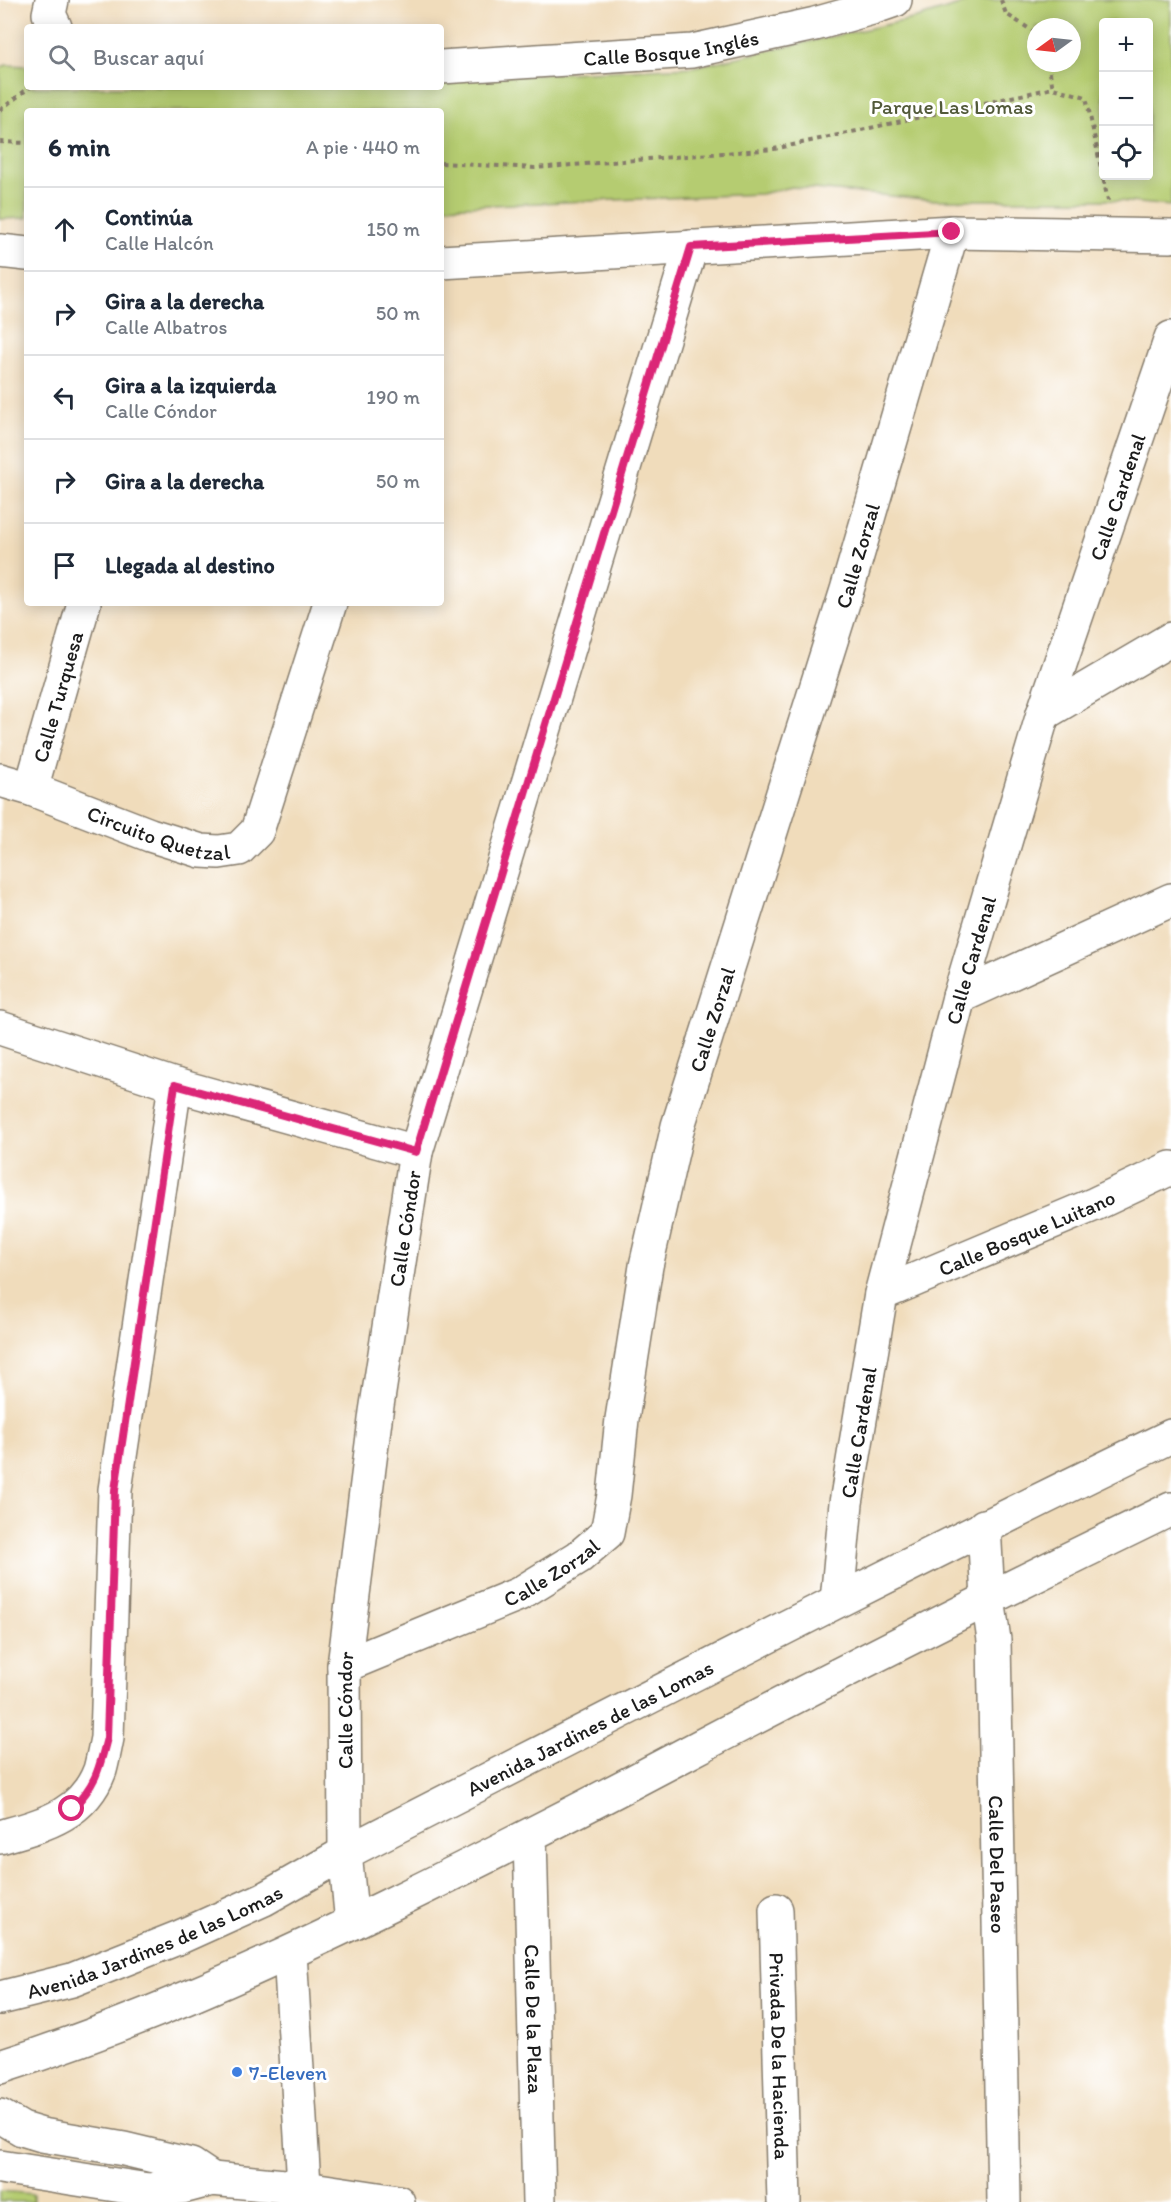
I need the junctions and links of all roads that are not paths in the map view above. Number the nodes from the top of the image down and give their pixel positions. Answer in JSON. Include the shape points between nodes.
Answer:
{"nodes":[{"id":1,"x":895,"y":0,"type":"edge"},
{"id":2,"x":444,"y":67,"type":"edge"},
{"id":3,"x":952,"y":232,"type":"junction"},
{"id":4,"x":1171,"y":236,"type":"edge"},
{"id":5,"x":691,"y":247,"type":"junction"},
{"id":6,"x":0,"y":251,"type":"edge"},
{"id":7,"x":24,"y":254,"type":"edge"},
{"id":8,"x":444,"y":262,"type":"edge"},
{"id":9,"x":1171,"y":338,"type":"edge"},
{"id":10,"x":83,"y":606,"type":"edge"},
{"id":11,"x":329,"y":606,"type":"edge"},
{"id":12,"x":1171,"y":639,"type":"edge"},
{"id":13,"x":1043,"y":714,"type":"junction"},
{"id":14,"x":0,"y":780,"type":"edge"},
{"id":15,"x":31,"y":789,"type":"junction"},
{"id":16,"x":1171,"y":900,"type":"edge"},
{"id":17,"x":959,"y":997,"type":"junction"},
{"id":18,"x":0,"y":1028,"type":"edge"},
{"id":19,"x":175,"y":1085,"type":"junction"},
{"id":20,"x":416,"y":1152,"type":"junction"},
{"id":21,"x":1171,"y":1168,"type":"edge"},
{"id":22,"x":881,"y":1294,"type":"junction"},
{"id":23,"x":1171,"y":1436,"type":"edge"},
{"id":24,"x":1171,"y":1509,"type":"edge"},
{"id":25,"x":984,"y":1526,"type":"junction"},
{"id":26,"x":988,"y":1599,"type":"junction"},
{"id":27,"x":837,"y":1601,"type":"junction"},
{"id":28,"x":344,"y":1666,"type":"junction"},
{"id":29,"x":530,"y":1836,"type":"junction"},
{"id":30,"x":0,"y":1837,"type":"edge"},
{"id":31,"x":345,"y":1853,"type":"junction"},
{"id":32,"x":776,"y":1910,"type":"dead end"},
{"id":33,"x":352,"y":1923,"type":"junction"},
{"id":34,"x":290,"y":1953,"type":"junction"},
{"id":35,"x":0,"y":1998,"type":"edge"},
{"id":36,"x":0,"y":2067,"type":"edge"},
{"id":37,"x":0,"y":2116,"type":"edge"},
{"id":38,"x":69,"y":2140,"type":"junction"},
{"id":39,"x":1,"y":2170,"type":"edge"},
{"id":40,"x":212,"y":2179,"type":"junction"},
{"id":41,"x":66,"y":2190,"type":"edge"},
{"id":42,"x":305,"y":2195,"type":"edge"},
{"id":43,"x":398,"y":2202,"type":"edge"},
{"id":44,"x":539,"y":2202,"type":"edge"},
{"id":45,"x":784,"y":2202,"type":"edge"},
{"id":46,"x":1004,"y":2202,"type":"edge"}],
"edges":[{"from":1,"to":2,"type":"street","name":"Calle Bosque Inglés","via":[[815,24],[692,51]]},
{"from":3,"to":4,"type":"street"},
{"from":3,"to":5,"type":"street"},
{"from":3,"to":28,"type":"street","name":"Calle Zorzal","via":[[847,590],[678,1126],[646,1266],[607,1533],[579,1557],[519,1594]]},
{"from":5,"to":8,"type":"street"},
{"from":5,"to":20,"type":"street","name":"Calle Cóndor"},
{"from":6,"to":7,"type":"street"},
{"from":9,"to":13,"type":"street","name":"Calle Cardenal"},
{"from":10,"to":15,"type":"street","name":"Calle Turquesa"},
{"from":11,"to":15,"type":"street","name":"Circuito Quetzal","via":[[257,831],[239,849],[201,851]]},
{"from":12,"to":13,"type":"street"},
{"from":13,"to":17,"type":"street","name":"Calle Cardenal"},
{"from":14,"to":15,"type":"street","name":"Circuito Quetzal"},
{"from":16,"to":17,"type":"street"},
{"from":17,"to":22,"type":"street","name":"Calle Cardenal"},
{"from":18,"to":19,"type":"street"},
{"from":19,"to":20,"type":"street"},
{"from":19,"to":30,"type":"street","via":[[115,1490],[107,1738],[99,1771],[88,1792],[72,1809],[48,1824]]},
{"from":20,"to":28,"type":"street","name":"Calle Cóndor","via":[[376,1412]]},
{"from":21,"to":22,"type":"street","name":"Calle Bosque Luitano"},
{"from":22,"to":27,"type":"street","name":"Calle Cardenal","via":[[846,1503]]},
{"from":23,"to":25,"type":"street","name":"Avenida Jardines de las Lomas"},
{"from":24,"to":26,"type":"street"},
{"from":25,"to":26,"type":"street","name":"Calle Del Paseo"},
{"from":25,"to":27,"type":"street","name":"Avenida Jardines de las Lomas"},
{"from":26,"to":29,"type":"street"},
{"from":26,"to":46,"type":"street","name":"Calle Del Paseo","via":[[994,1640]]},
{"from":27,"to":31,"type":"street","name":"Avenida Jardines de las Lomas"},
{"from":28,"to":31,"type":"street","name":"Calle Cóndor"},
{"from":29,"to":33,"type":"street"},
{"from":29,"to":44,"type":"street","name":"Calle De la Plaza"},
{"from":31,"to":33,"type":"street","name":"Calle Cóndor"},
{"from":31,"to":35,"type":"street","name":"Avenida Jardines de las Lomas","via":[[264,1899],[180,1937],[72,1980]]},
{"from":32,"to":45,"type":"street","name":"Privada De la Hacienda"},
{"from":33,"to":34,"type":"street"},
{"from":34,"to":36,"type":"street","via":[[121,2025]]},
{"from":34,"to":42,"type":"street"},
{"from":37,"to":38,"type":"street","via":[[22,2129]]},
{"from":38,"to":40,"type":"street","via":[[191,2165]]},
{"from":38,"to":41,"type":"street"},
{"from":39,"to":41,"type":"street"},
{"from":40,"to":41,"type":"street","via":[[148,2190]]},
{"from":40,"to":42,"type":"street"},
{"from":42,"to":43,"type":"street"}]}
